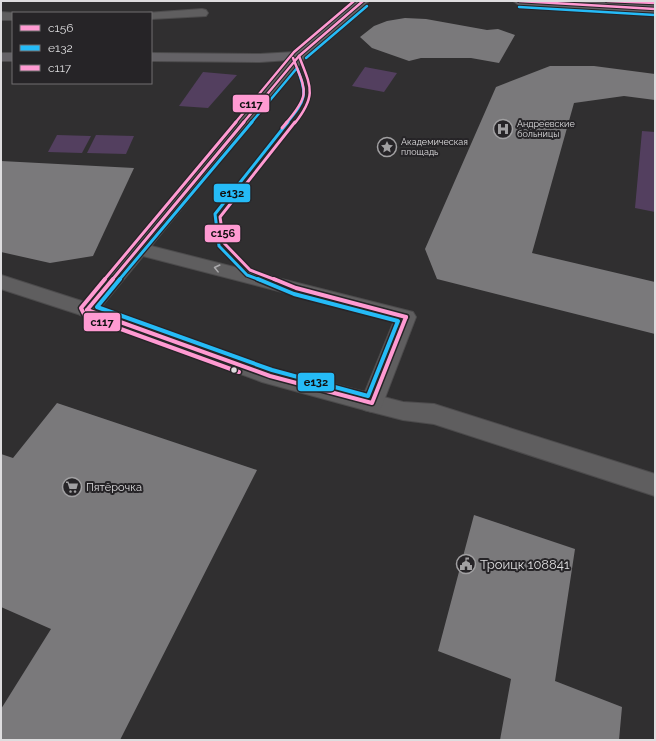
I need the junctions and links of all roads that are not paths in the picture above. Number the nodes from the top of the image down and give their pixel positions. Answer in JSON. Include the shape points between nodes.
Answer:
{"nodes":[{"id":1,"x":363,"y":1,"type":"edge"},
{"id":2,"x":519,"y":1,"type":"edge"},
{"id":3,"x":655,"y":9,"type":"edge"},
{"id":4,"x":202,"y":13,"type":"dead end"},
{"id":5,"x":152,"y":15,"type":"edge"},
{"id":6,"x":1,"y":16,"type":"edge"},
{"id":7,"x":12,"y":16,"type":"edge"},
{"id":8,"x":299,"y":56,"type":"junction"},
{"id":9,"x":1,"y":57,"type":"edge"},
{"id":10,"x":12,"y":57,"type":"edge"},
{"id":11,"x":152,"y":57,"type":"edge"},
{"id":12,"x":140,"y":249,"type":"junction"},
{"id":13,"x":1,"y":282,"type":"edge"},
{"id":14,"x":87,"y":310,"type":"junction"},
{"id":15,"x":372,"y":403,"type":"junction"},
{"id":16,"x":655,"y":485,"type":"edge"}],
"edges":[{"from":1,"to":8,"type":"main road"},
{"from":2,"to":3,"type":"main road"},
{"from":4,"to":5,"type":"street"},
{"from":6,"to":7,"type":"street"},
{"from":8,"to":11,"type":"main road"},
{"from":8,"to":12,"type":"street"},
{"from":9,"to":10,"type":"main road"},
{"from":12,"to":14,"type":"street"},
{"from":15,"to":12,"type":"street","one_way":true,"via":[[406,317]]},
{"from":13,"to":14,"type":"street"},
{"from":14,"to":15,"type":"street","via":[[270,376]]},
{"from":15,"to":16,"type":"street","via":[[403,411],[434,414]]}]}
